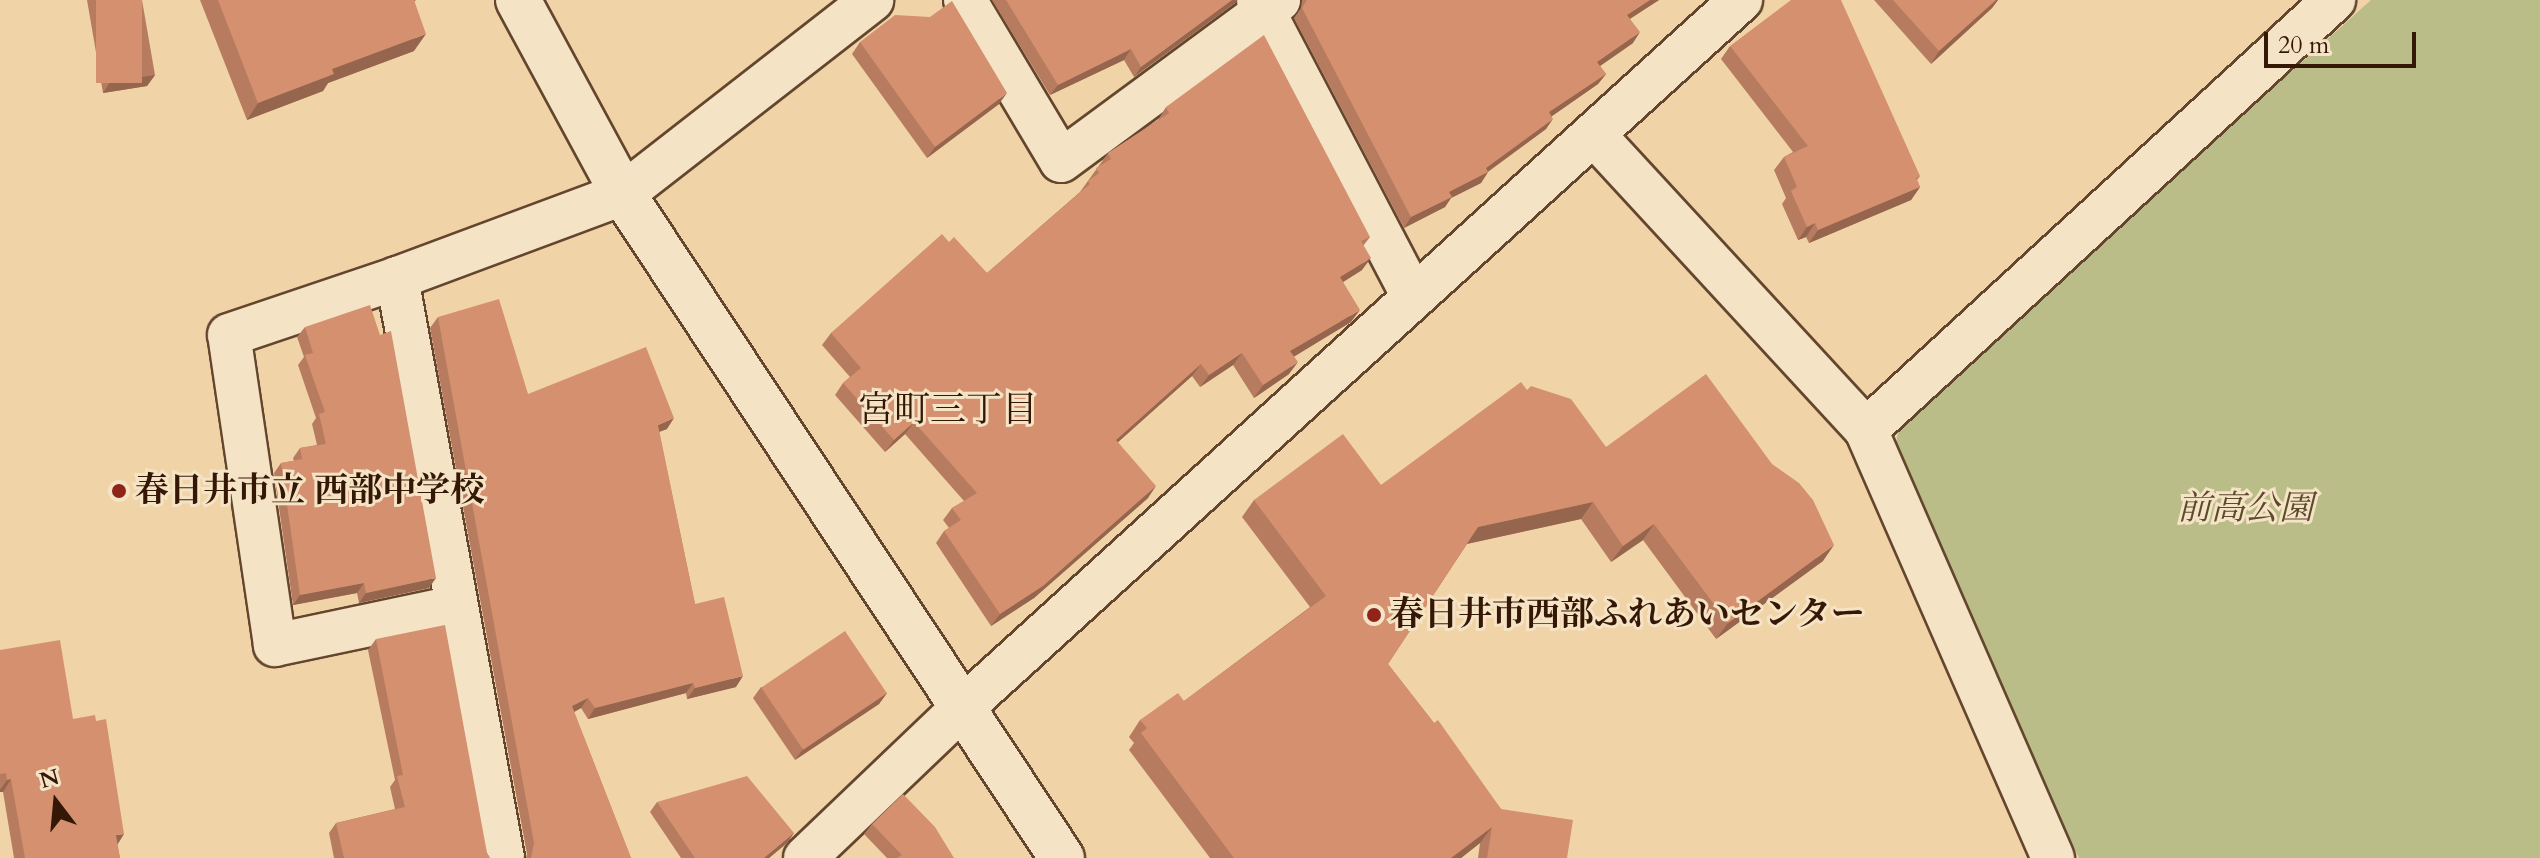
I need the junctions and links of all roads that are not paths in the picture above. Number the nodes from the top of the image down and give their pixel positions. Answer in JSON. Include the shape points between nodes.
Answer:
{"nodes":[{"id":1,"x":518,"y":0,"type":"edge"},
{"id":2,"x":872,"y":0,"type":"edge"},
{"id":3,"x":965,"y":0,"type":"edge"},
{"id":4,"x":2334,"y":0,"type":"edge"},
{"id":5,"x":1267,"y":4,"type":"edge"},
{"id":6,"x":1724,"y":7,"type":"edge"},
{"id":7,"x":1595,"y":136,"type":"junction"},
{"id":8,"x":623,"y":194,"type":"junction"},
{"id":9,"x":397,"y":278,"type":"junction"},
{"id":10,"x":1413,"y":297,"type":"junction"},
{"id":11,"x":1866,"y":430,"type":"junction"},
{"id":12,"x":455,"y":607,"type":"junction"},
{"id":13,"x":962,"y":708,"type":"junction"},
{"id":14,"x":503,"y":858,"type":"edge"},
{"id":15,"x":805,"y":858,"type":"edge"},
{"id":16,"x":1062,"y":858,"type":"edge"},
{"id":17,"x":2053,"y":858,"type":"edge"}],
"edges":[{"from":1,"to":8,"type":"street"},
{"from":2,"to":8,"type":"street"},
{"from":3,"to":5,"type":"street","via":[[1061,161]]},
{"from":4,"to":11,"type":"street"},
{"from":5,"to":10,"type":"street"},
{"from":6,"to":7,"type":"street"},
{"from":7,"to":10,"type":"street"},
{"from":7,"to":11,"type":"street"},
{"from":8,"to":9,"type":"street"},
{"from":8,"to":13,"type":"street"},
{"from":9,"to":12,"type":"street"},
{"from":9,"to":12,"type":"street","via":[[229,335],[275,645]]},
{"from":10,"to":13,"type":"street"},
{"from":11,"to":17,"type":"street"},
{"from":12,"to":14,"type":"street"},
{"from":13,"to":15,"type":"street"},
{"from":13,"to":16,"type":"street"}]}
